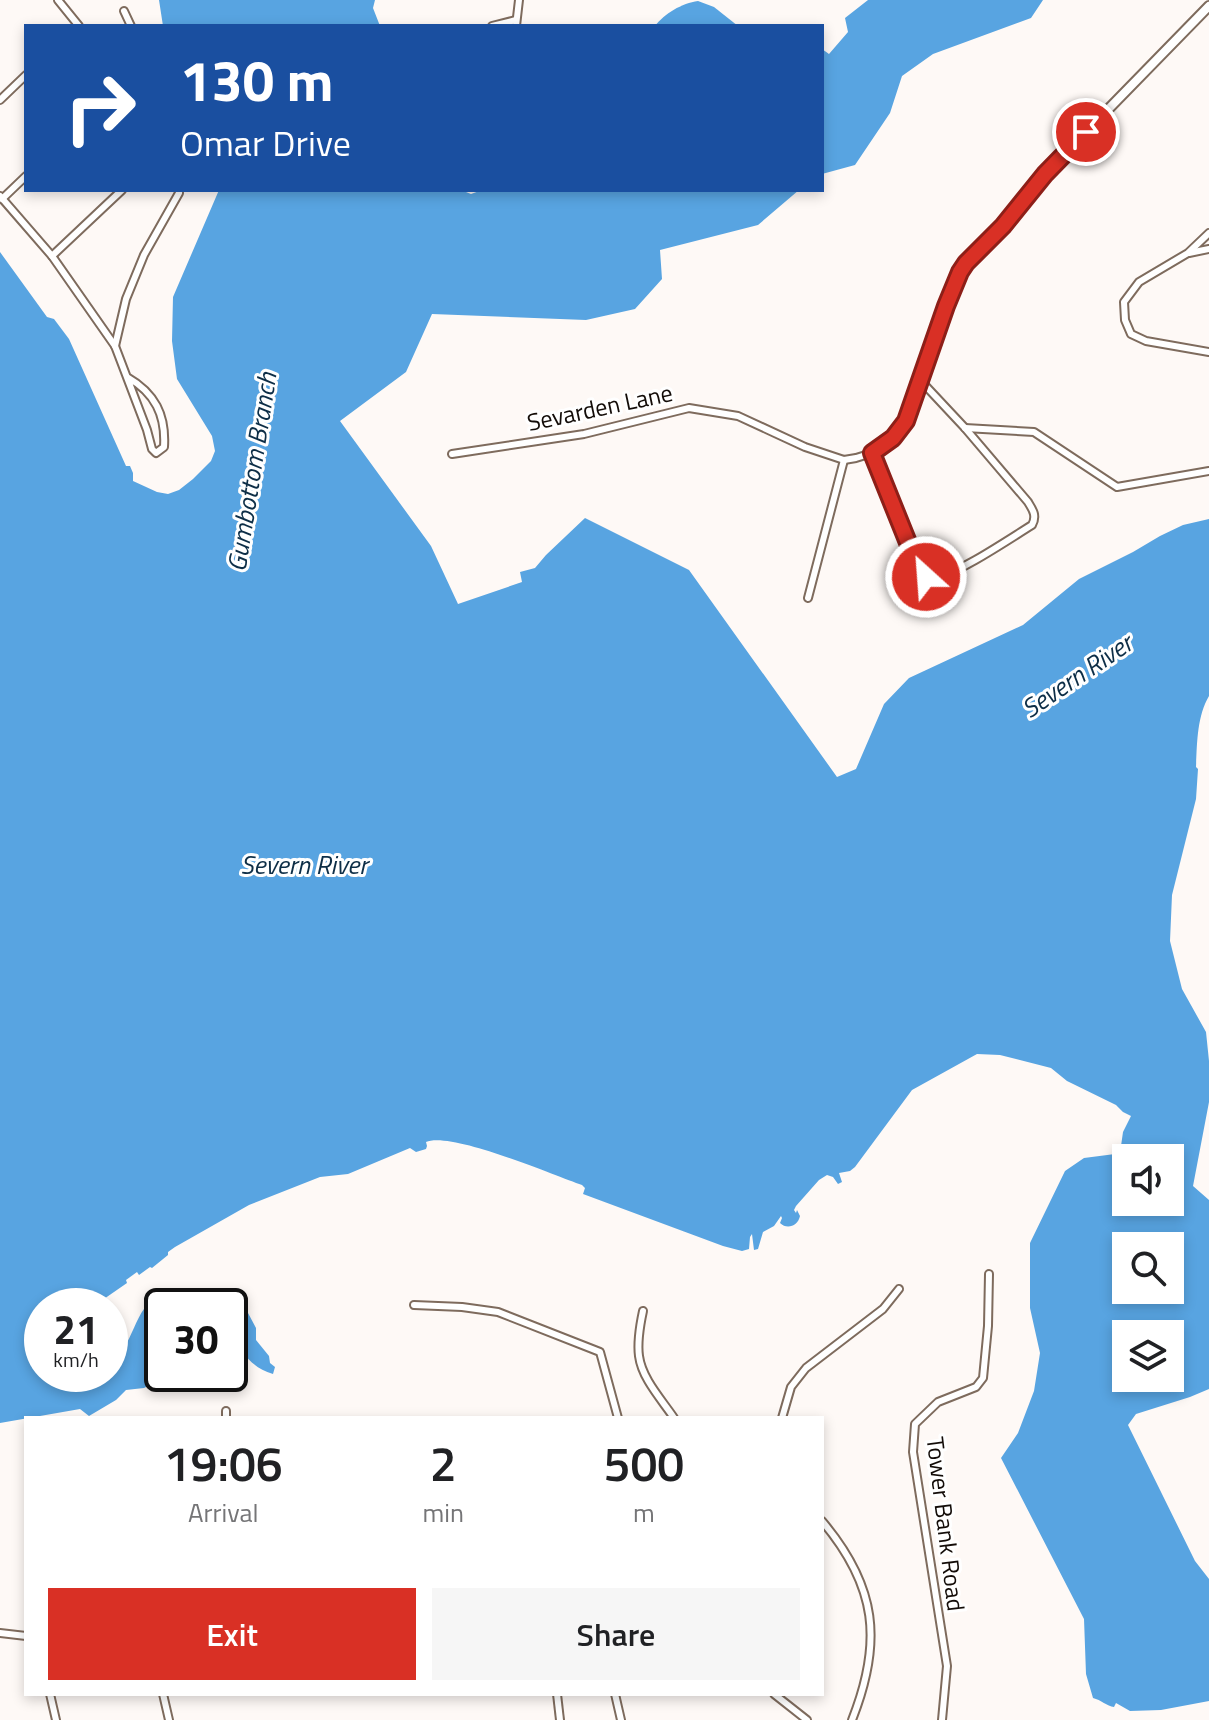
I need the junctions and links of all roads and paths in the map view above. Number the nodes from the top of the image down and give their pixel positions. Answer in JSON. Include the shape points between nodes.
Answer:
{"nodes":[{"id":1,"x":58,"y":0,"type":"edge"},
{"id":2,"x":519,"y":0,"type":"edge"},
{"id":3,"x":1209,"y":6,"type":"edge"},
{"id":4,"x":124,"y":11,"type":"dead end"},
{"id":5,"x":516,"y":23,"type":"edge"},
{"id":6,"x":76,"y":24,"type":"edge"},
{"id":7,"x":130,"y":24,"type":"edge"},
{"id":8,"x":24,"y":77,"type":"edge"},
{"id":9,"x":0,"y":100,"type":"edge"},
{"id":10,"x":24,"y":178,"type":"edge"},
{"id":11,"x":120,"y":192,"type":"edge"},
{"id":12,"x":179,"y":193,"type":"dead end"},
{"id":13,"x":1,"y":198,"type":"edge"},
{"id":14,"x":1209,"y":233,"type":"edge"},
{"id":15,"x":1209,"y":249,"type":"edge"},
{"id":16,"x":1188,"y":253,"type":"junction"},
{"id":17,"x":52,"y":256,"type":"junction"},
{"id":18,"x":115,"y":346,"type":"junction"},
{"id":19,"x":1209,"y":352,"type":"edge"},
{"id":20,"x":127,"y":377,"type":"junction"},
{"id":21,"x":921,"y":381,"type":"junction"},
{"id":22,"x":965,"y":428,"type":"junction"},
{"id":23,"x":872,"y":453,"type":"junction"},
{"id":24,"x":452,"y":454,"type":"dead end"},
{"id":25,"x":844,"y":460,"type":"junction"},
{"id":26,"x":1209,"y":471,"type":"edge"},
{"id":27,"x":808,"y":598,"type":"dead end"},
{"id":28,"x":989,"y":1274,"type":"dead end"},
{"id":29,"x":899,"y":1289,"type":"dead end"},
{"id":30,"x":414,"y":1305,"type":"dead end"},
{"id":31,"x":643,"y":1311,"type":"dead end"},
{"id":32,"x":617,"y":1416,"type":"edge"},
{"id":33,"x":673,"y":1416,"type":"edge"},
{"id":34,"x":783,"y":1416,"type":"edge"},
{"id":35,"x":824,"y":1523,"type":"edge"},
{"id":36,"x":0,"y":1633,"type":"edge"},
{"id":37,"x":24,"y":1636,"type":"edge"},
{"id":38,"x":50,"y":1696,"type":"edge"},
{"id":39,"x":163,"y":1696,"type":"edge"},
{"id":40,"x":557,"y":1696,"type":"edge"},
{"id":41,"x":615,"y":1696,"type":"edge"},
{"id":42,"x":777,"y":1696,"type":"edge"},
{"id":43,"x":56,"y":1720,"type":"edge"},
{"id":44,"x":169,"y":1720,"type":"edge"},
{"id":45,"x":560,"y":1720,"type":"edge"},
{"id":46,"x":621,"y":1720,"type":"edge"},
{"id":47,"x":807,"y":1720,"type":"edge"},
{"id":48,"x":852,"y":1720,"type":"edge"},
{"id":49,"x":942,"y":1720,"type":"edge"}],
"edges":[{"from":1,"to":6,"type":"street"},
{"from":2,"to":5,"type":"street"},
{"from":3,"to":21,"type":"street","via":[[966,263]]},
{"from":4,"to":7,"type":"street"},
{"from":8,"to":9,"type":"street"},
{"from":10,"to":13,"type":"street"},
{"from":11,"to":17,"type":"street"},
{"from":12,"to":18,"type":"street","via":[[144,255]]},
{"from":13,"to":17,"type":"street"},
{"from":14,"to":16,"type":"street"},
{"from":15,"to":16,"type":"street"},
{"from":16,"to":19,"type":"street","via":[[1139,282],[1124,302],[1125,320],[1131,334],[1146,341]]},
{"from":17,"to":18,"type":"street"},
{"from":18,"to":20,"type":"street"},
{"from":20,"to":20,"type":"street","via":[[142,386],[161,413],[164,447],[156,453]]},
{"from":21,"to":22,"type":"street"},
{"from":21,"to":23,"type":"street","via":[[901,429]]},
{"from":22,"to":23,"type":"street","via":[[1028,502],[1035,520],[932,581],[919,570]]},
{"from":22,"to":26,"type":"street","via":[[1034,432],[1117,487]]},
{"from":23,"to":25,"type":"street"},
{"from":24,"to":25,"type":"street","name":"Sevarden Lane","via":[[584,434],[689,408],[738,416]]},
{"from":25,"to":27,"type":"street"},
{"from":28,"to":49,"type":"street","name":"Tower Bank Road","via":[[983,1378],[976,1387],[938,1402],[915,1424],[913,1452],[947,1666]]},
{"from":29,"to":34,"type":"street","via":[[883,1309],[806,1368],[791,1387]]},
{"from":30,"to":32,"type":"street","via":[[498,1312],[600,1352]]},
{"from":31,"to":33,"type":"street","via":[[643,1371]]},
{"from":35,"to":48,"type":"street","via":[[854,1565],[869,1611],[867,1680]]},
{"from":36,"to":37,"type":"street"},
{"from":38,"to":43,"type":"street"},
{"from":39,"to":44,"type":"street"},
{"from":40,"to":45,"type":"street"},
{"from":41,"to":46,"type":"street"},
{"from":42,"to":47,"type":"street"}]}
